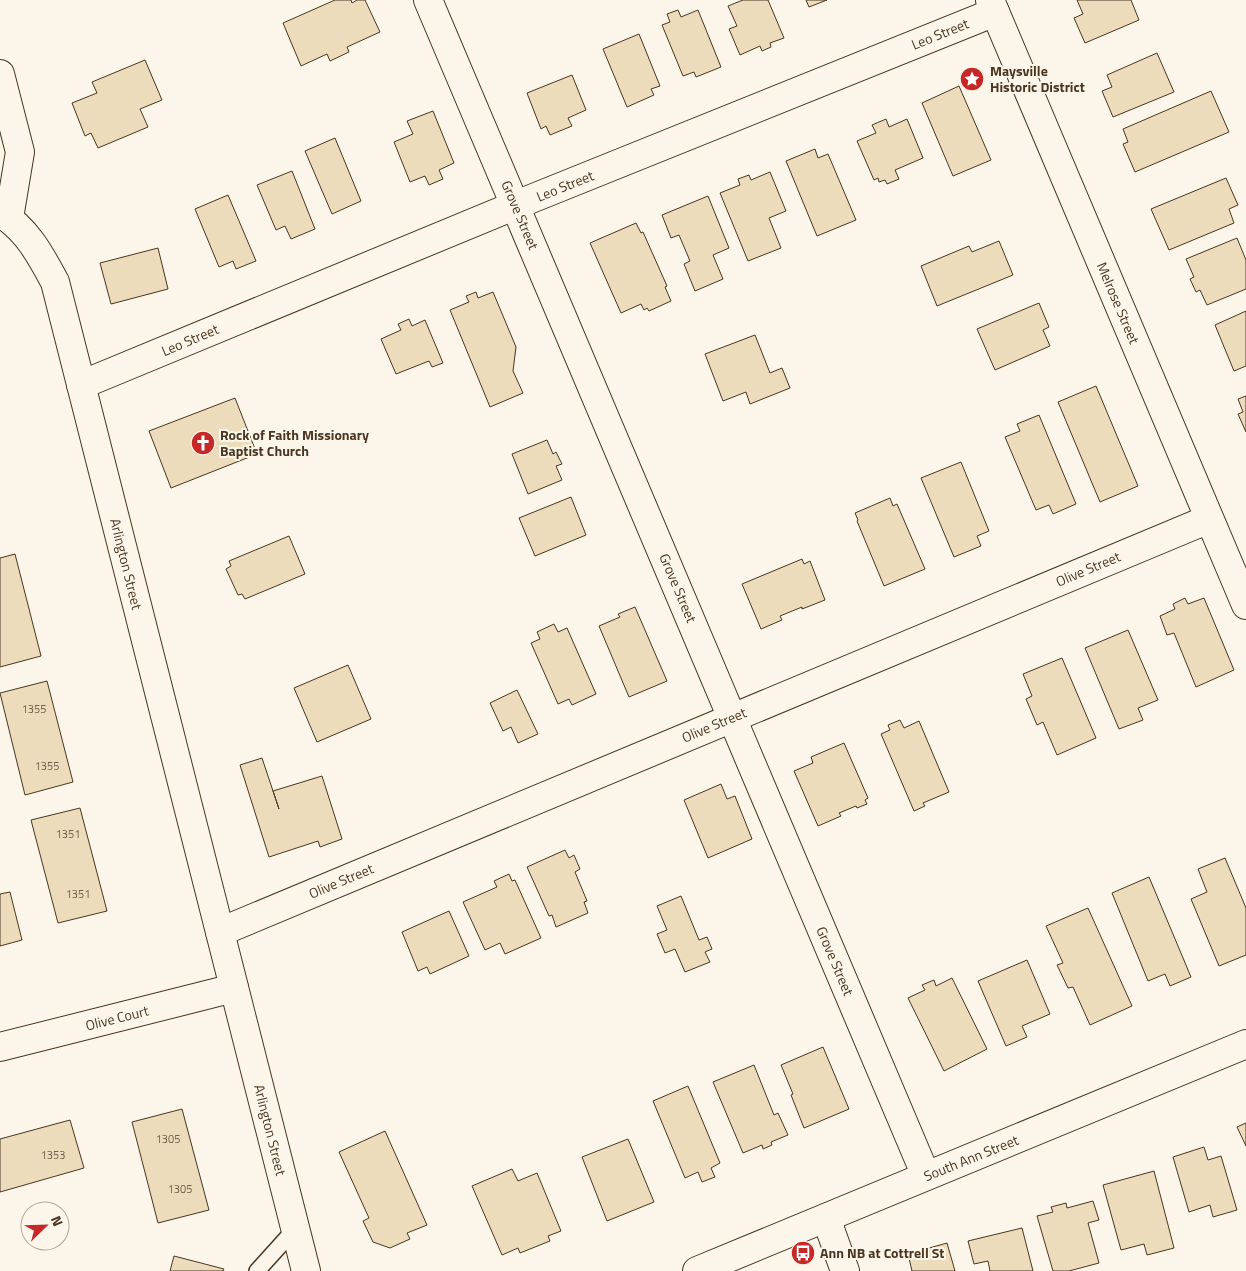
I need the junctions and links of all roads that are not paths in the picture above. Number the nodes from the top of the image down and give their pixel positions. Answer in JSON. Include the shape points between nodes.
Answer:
{"nodes":[{"id":1,"x":428,"y":0,"type":"edge"},
{"id":2,"x":992,"y":6,"type":"edge"},
{"id":3,"x":0,"y":74,"type":"edge"},
{"id":4,"x":516,"y":205,"type":"junction"},
{"id":5,"x":5,"y":216,"type":"edge"},
{"id":6,"x":81,"y":386,"type":"junction"},
{"id":7,"x":1209,"y":519,"type":"junction"},
{"id":8,"x":1246,"y":605,"type":"edge"},
{"id":9,"x":733,"y":718,"type":"junction"},
{"id":10,"x":220,"y":932,"type":"junction"},
{"id":11,"x":234,"y":988,"type":"junction"},
{"id":12,"x":1246,"y":1044,"type":"edge"},
{"id":13,"x":0,"y":1047,"type":"edge"},
{"id":14,"x":926,"y":1176,"type":"junction"},
{"id":15,"x":826,"y":1218,"type":"junction"},
{"id":16,"x":295,"y":1229,"type":"junction"},
{"id":17,"x":257,"y":1271,"type":"edge"},
{"id":18,"x":306,"y":1271,"type":"edge"},
{"id":19,"x":696,"y":1271,"type":"edge"},
{"id":20,"x":845,"y":1271,"type":"edge"}],
"edges":[{"from":1,"to":4,"type":"street","name":"Grove Street"},
{"from":2,"to":4,"type":"street","name":"Leo Street"},
{"from":2,"to":7,"type":"street","name":"Melrose Street"},
{"from":3,"to":5,"type":"street","via":[[20,152]]},
{"from":4,"to":6,"type":"street","name":"Leo Street"},
{"from":4,"to":9,"type":"street","name":"Grove Street"},
{"from":5,"to":6,"type":"street","name":"Arlington Street","via":[[36,246],[55,282]]},
{"from":6,"to":10,"type":"street","name":"Arlington Street"},
{"from":7,"to":8,"type":"street","name":"Melrose Street"},
{"from":7,"to":9,"type":"street","name":"Olive Street"},
{"from":9,"to":10,"type":"street","name":"Olive Street"},
{"from":9,"to":14,"type":"street","name":"Grove Street"},
{"from":10,"to":11,"type":"street","name":"Arlington Street"},
{"from":11,"to":13,"type":"street","name":"Olive Court"},
{"from":11,"to":16,"type":"street","name":"Arlington Street"},
{"from":12,"to":14,"type":"street","name":"South Ann Street"},
{"from":14,"to":15,"type":"street","name":"South Ann Street"},
{"from":15,"to":19,"type":"street","name":"South Ann Street"},
{"from":15,"to":20,"type":"street"},
{"from":16,"to":17,"type":"lane"},
{"from":16,"to":18,"type":"street","name":"Arlington Street"}]}
